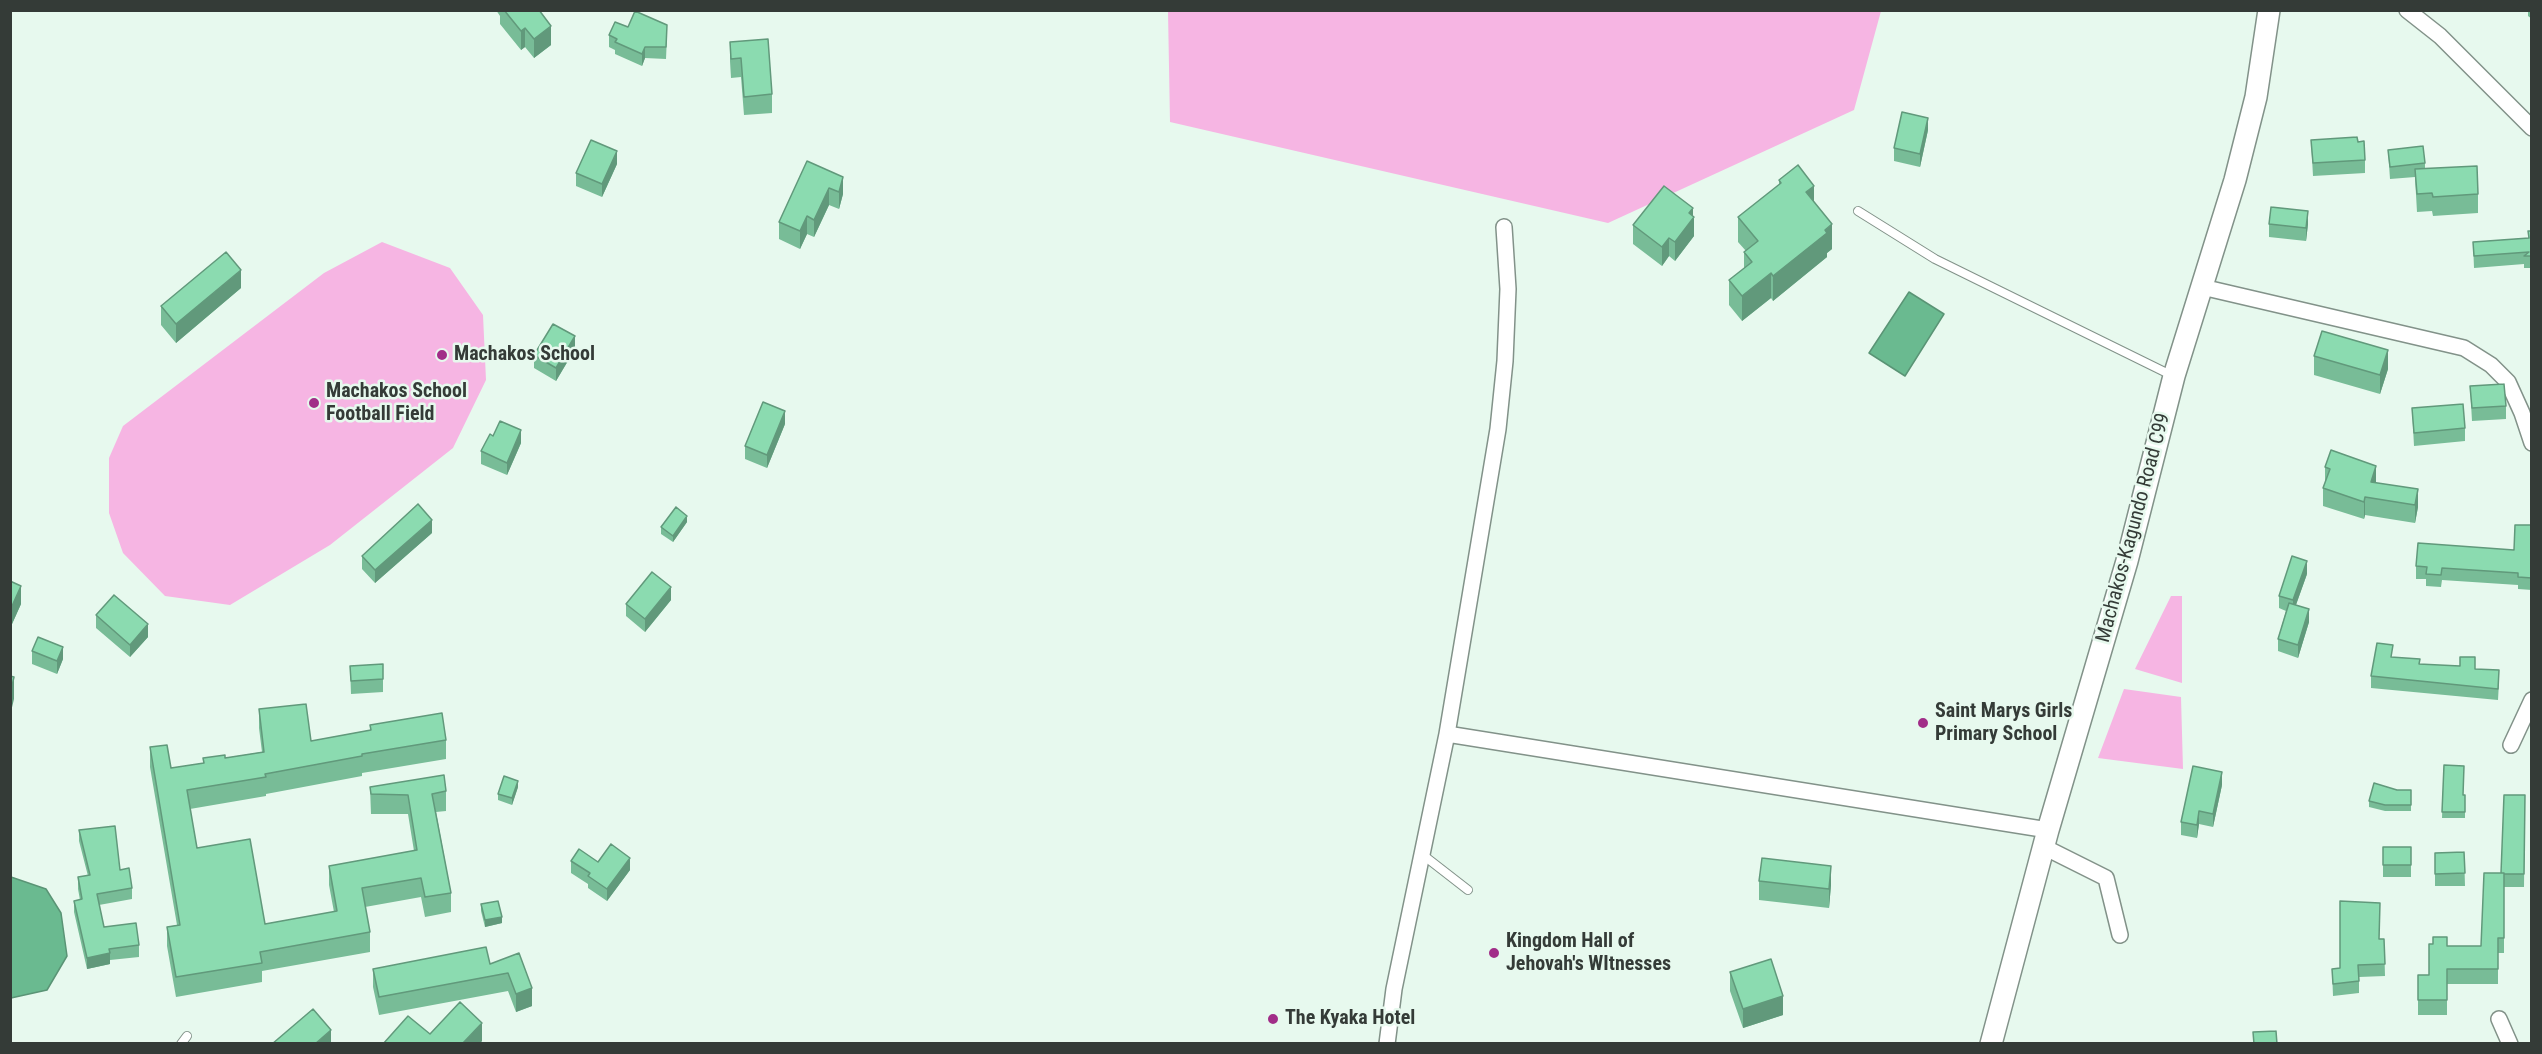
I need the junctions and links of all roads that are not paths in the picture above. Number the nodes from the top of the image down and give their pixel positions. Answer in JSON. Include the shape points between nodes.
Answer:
{"nodes":[{"id":1,"x":2269,"y":10,"type":"edge"},
{"id":2,"x":2407,"y":10,"type":"edge"},
{"id":3,"x":2532,"y":128,"type":"edge"},
{"id":4,"x":1858,"y":212,"type":"dead end"},
{"id":5,"x":1504,"y":227,"type":"dead end"},
{"id":6,"x":2202,"y":286,"type":"junction"},
{"id":7,"x":2174,"y":376,"type":"junction"},
{"id":8,"x":2532,"y":443,"type":"edge"},
{"id":9,"x":2532,"y":700,"type":"edge"},
{"id":10,"x":1447,"y":734,"type":"junction"},
{"id":11,"x":2511,"y":746,"type":"dead end"},
{"id":12,"x":2046,"y":838,"type":"junction"},
{"id":13,"x":1423,"y":855,"type":"junction"},
{"id":14,"x":1468,"y":890,"type":"dead end"},
{"id":15,"x":2120,"y":935,"type":"dead end"},
{"id":16,"x":2499,"y":1019,"type":"dead end"},
{"id":17,"x":187,"y":1036,"type":"dead end"},
{"id":18,"x":181,"y":1044,"type":"edge"},
{"id":19,"x":1387,"y":1044,"type":"edge"},
{"id":20,"x":1991,"y":1044,"type":"edge"},
{"id":21,"x":2510,"y":1044,"type":"edge"}],
"edges":[{"from":1,"to":6,"type":"main road","name":"Machakos-Kagundo Road C99","via":[[2256,98]]},
{"from":2,"to":3,"type":"street","via":[[2440,36]]},
{"from":4,"to":7,"type":"lane","via":[[1935,259]]},
{"from":5,"to":10,"type":"street","via":[[1508,289],[1498,429]]},
{"from":6,"to":7,"type":"main road","name":"Machakos-Kagundo Road C99"},
{"from":6,"to":8,"type":"street","via":[[2464,348],[2491,365],[2508,382]]},
{"from":7,"to":12,"type":"main road","name":"Machakos-Kagundo Road C99","via":[[2124,572]]},
{"from":9,"to":11,"type":"street"},
{"from":10,"to":12,"type":"street"},
{"from":10,"to":13,"type":"street"},
{"from":12,"to":15,"type":"street","via":[[2106,878]]},
{"from":12,"to":20,"type":"main road","name":"Machakos-Kagundo Road C99"},
{"from":13,"to":14,"type":"lane"},
{"from":13,"to":19,"type":"street","via":[[1394,989]]},
{"from":16,"to":21,"type":"street"},
{"from":17,"to":18,"type":"lane"}]}
